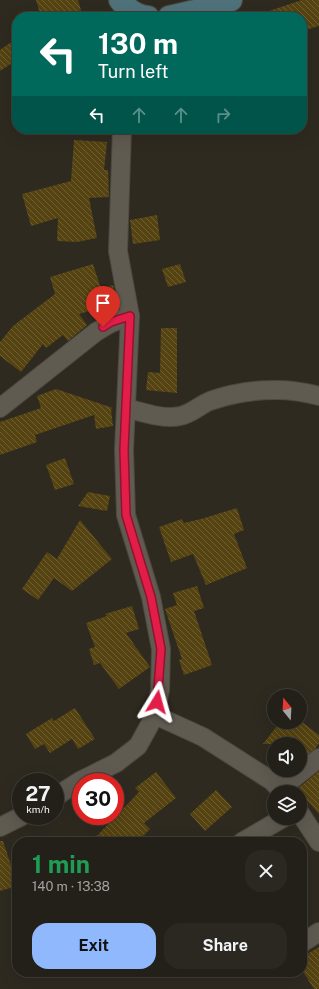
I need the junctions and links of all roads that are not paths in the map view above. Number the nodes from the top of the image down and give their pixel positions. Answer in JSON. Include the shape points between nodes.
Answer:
{"nodes":[{"id":1,"x":231,"y":0,"type":"edge"},
{"id":2,"x":191,"y":12,"type":"edge"},
{"id":3,"x":122,"y":134,"type":"edge"},
{"id":4,"x":130,"y":316,"type":"junction"},
{"id":5,"x":319,"y":396,"type":"edge"},
{"id":6,"x":0,"y":408,"type":"edge"},
{"id":7,"x":126,"y":408,"type":"junction"},
{"id":8,"x":155,"y":715,"type":"junction"},
{"id":9,"x":319,"y":758,"type":"edge"},
{"id":10,"x":276,"y":785,"type":"edge"},
{"id":11,"x":288,"y":785,"type":"edge"},
{"id":12,"x":64,"y":791,"type":"edge"},
{"id":13,"x":12,"y":821,"type":"edge"},
{"id":14,"x":307,"y":824,"type":"edge"},
{"id":15,"x":271,"y":825,"type":"edge"},
{"id":16,"x":0,"y":827,"type":"edge"},
{"id":17,"x":251,"y":837,"type":"edge"},
{"id":18,"x":319,"y":842,"type":"edge"},
{"id":19,"x":319,"y":932,"type":"edge"},
{"id":20,"x":307,"y":940,"type":"edge"}],
"edges":[{"from":1,"to":2,"type":"street"},
{"from":3,"to":4,"type":"street","via":[[118,251]]},
{"from":4,"to":6,"type":"street","via":[[111,322],[96,332]]},
{"from":4,"to":7,"type":"street"},
{"from":5,"to":7,"type":"street","via":[[307,392],[280,390],[252,392],[209,401],[175,417]]},
{"from":7,"to":8,"type":"street","via":[[126,515],[151,597],[161,649],[160,690]]},
{"from":8,"to":10,"type":"street","via":[[203,737]]},
{"from":8,"to":12,"type":"street","via":[[138,746],[116,764]]},
{"from":9,"to":11,"type":"street"},
{"from":13,"to":16,"type":"street"},
{"from":14,"to":18,"type":"street"},
{"from":15,"to":17,"type":"street"},
{"from":19,"to":20,"type":"street"}]}
